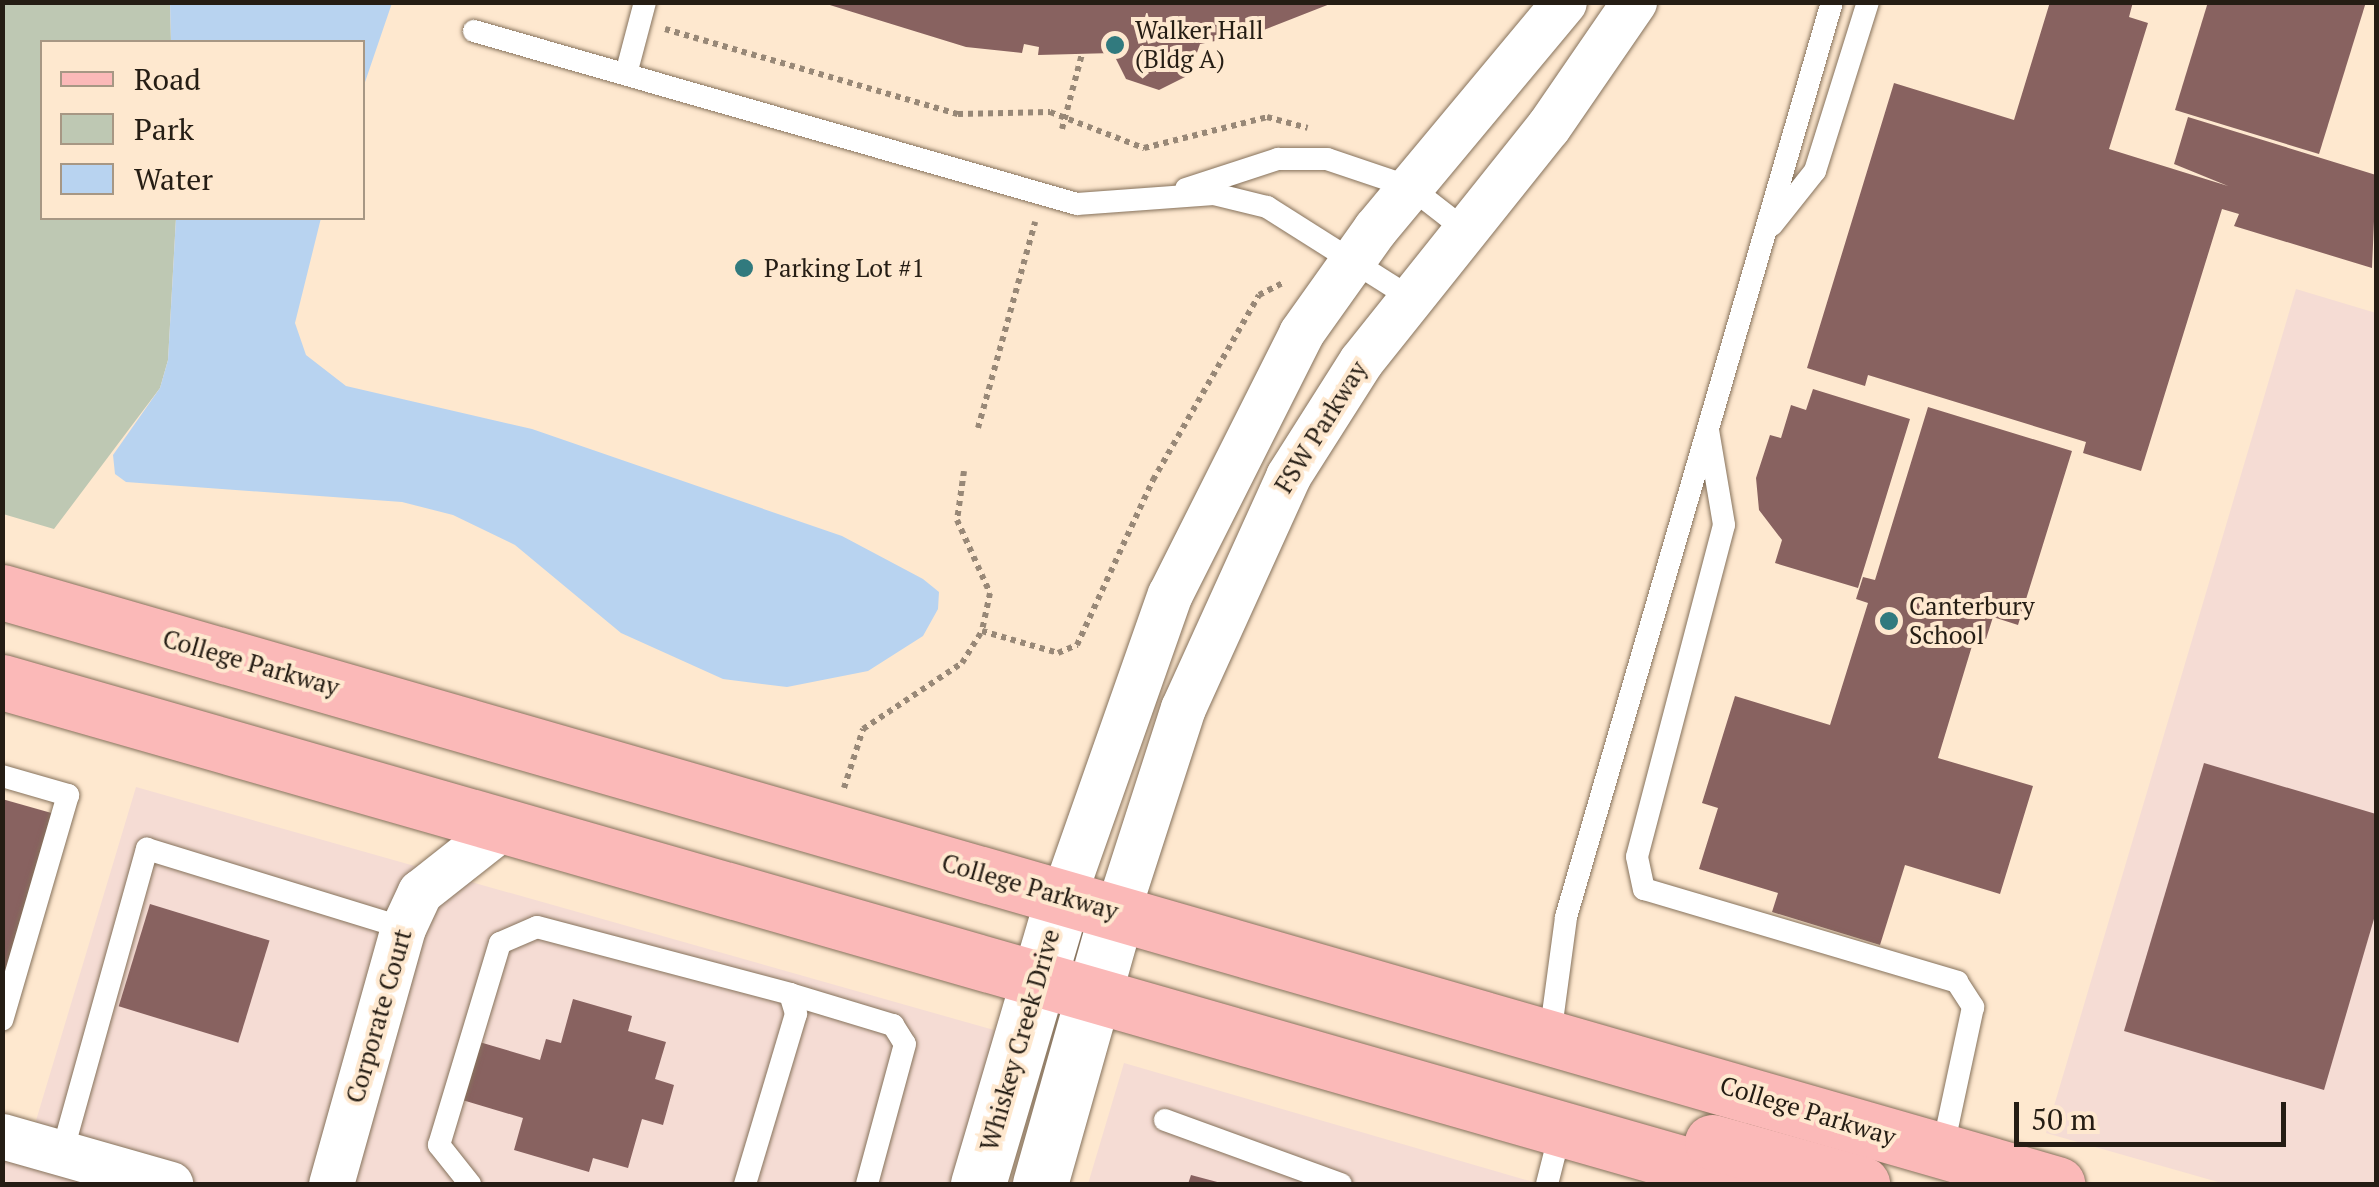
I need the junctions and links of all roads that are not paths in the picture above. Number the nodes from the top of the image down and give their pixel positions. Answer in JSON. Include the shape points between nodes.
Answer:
{"nodes":[{"id":1,"x":1564,"y":2,"type":"edge"},
{"id":2,"x":1634,"y":2,"type":"edge"},
{"id":3,"x":1832,"y":2,"type":"edge"},
{"id":4,"x":1868,"y":2,"type":"edge"},
{"id":5,"x":655,"y":9,"type":"edge"},
{"id":6,"x":474,"y":31,"type":"dead end"},
{"id":7,"x":626,"y":74,"type":"junction"},
{"id":8,"x":1410,"y":187,"type":"junction"},
{"id":9,"x":1159,"y":198,"type":"junction"},
{"id":10,"x":1464,"y":229,"type":"junction"},
{"id":11,"x":1764,"y":235,"type":"junction"},
{"id":12,"x":1355,"y":257,"type":"junction"},
{"id":13,"x":1411,"y":298,"type":"junction"},
{"id":14,"x":1708,"y":428,"type":"junction"},
{"id":15,"x":2,"y":592,"type":"edge"},
{"id":16,"x":2,"y":682,"type":"edge"},
{"id":17,"x":2,"y":776,"type":"edge"},
{"id":18,"x":501,"y":828,"type":"junction"},
{"id":19,"x":1063,"y":897,"type":"junction"},
{"id":20,"x":1117,"y":912,"type":"junction"},
{"id":21,"x":403,"y":928,"type":"junction"},
{"id":22,"x":1036,"y":977,"type":"junction"},
{"id":23,"x":1092,"y":993,"type":"junction"},
{"id":24,"x":790,"y":994,"type":"junction"},
{"id":25,"x":2,"y":1020,"type":"edge"},
{"id":26,"x":1550,"y":1036,"type":"junction"},
{"id":27,"x":1165,"y":1120,"type":"dead end"},
{"id":28,"x":1561,"y":1129,"type":"junction"},
{"id":29,"x":2,"y":1136,"type":"edge"},
{"id":30,"x":1614,"y":1144,"type":"junction"},
{"id":31,"x":1942,"y":1151,"type":"junction"},
{"id":32,"x":62,"y":1153,"type":"junction"},
{"id":33,"x":170,"y":1184,"type":"edge"},
{"id":34,"x":331,"y":1184,"type":"edge"},
{"id":35,"x":470,"y":1184,"type":"edge"},
{"id":36,"x":746,"y":1184,"type":"edge"},
{"id":37,"x":867,"y":1184,"type":"edge"},
{"id":38,"x":978,"y":1184,"type":"edge"},
{"id":39,"x":1040,"y":1184,"type":"edge"},
{"id":40,"x":1341,"y":1184,"type":"edge"},
{"id":41,"x":1547,"y":1184,"type":"edge"},
{"id":42,"x":1754,"y":1184,"type":"edge"},
{"id":43,"x":1862,"y":1184,"type":"edge"},
{"id":44,"x":1890,"y":1184,"type":"edge"},
{"id":45,"x":2057,"y":1184,"type":"edge"}],
"edges":[{"from":1,"to":8,"type":"street"},
{"from":2,"to":10,"type":"street","name":"FSW Parkway","via":[[1548,126]]},
{"from":3,"to":11,"type":"lane"},
{"from":4,"to":11,"type":"lane","via":[[1815,171]]},
{"from":5,"to":7,"type":"lane"},
{"from":6,"to":7,"type":"lane"},
{"from":7,"to":9,"type":"lane","via":[[1076,204]]},
{"from":8,"to":9,"type":"lane","via":[[1327,159],[1278,159]]},
{"from":8,"to":10,"type":"lane"},
{"from":8,"to":12,"type":"street"},
{"from":9,"to":12,"type":"lane","via":[[1214,194],[1267,207]]},
{"from":10,"to":13,"type":"street","name":"FSW Parkway"},
{"from":11,"to":14,"type":"lane"},
{"from":12,"to":13,"type":"lane"},
{"from":12,"to":19,"type":"street","via":[[1301,332],[1178,578]]},
{"from":13,"to":20,"type":"street","name":"FSW Parkway","via":[[1361,361],[1288,476],[1238,576],[1183,708]]},
{"from":14,"to":26,"type":"lane","via":[[1566,917]]},
{"from":14,"to":31,"type":"lane","via":[[1724,525],[1637,857],[1644,889],[1957,982],[1973,1006]]},
{"from":15,"to":19,"type":"main road","name":"College Parkway"},
{"from":16,"to":18,"type":"main road"},
{"from":17,"to":25,"type":"lane","via":[[68,795]]},
{"from":18,"to":21,"type":"street","name":"Corporate Court","via":[[420,892]]},
{"from":18,"to":22,"type":"main road"},
{"from":19,"to":20,"type":"main road","name":"College Parkway"},
{"from":19,"to":22,"type":"street","name":"Whiskey Creek Drive"},
{"from":20,"to":23,"type":"street"},
{"from":20,"to":26,"type":"main road","name":"College Parkway"},
{"from":21,"to":32,"type":"lane","via":[[147,849]]},
{"from":21,"to":34,"type":"street","name":"Corporate Court"},
{"from":22,"to":23,"type":"main road"},
{"from":22,"to":38,"type":"street","name":"Whiskey Creek Drive"},
{"from":23,"to":28,"type":"main road"},
{"from":23,"to":39,"type":"street"},
{"from":24,"to":35,"type":"lane","via":[[537,927],[518,931],[500,943],[440,1145]]},
{"from":24,"to":36,"type":"lane","via":[[796,1014]]},
{"from":24,"to":37,"type":"lane","via":[[893,1025],[905,1044]]},
{"from":26,"to":31,"type":"main road","name":"College Parkway"},
{"from":27,"to":40,"type":"lane"},
{"from":28,"to":30,"type":"main road"},
{"from":28,"to":41,"type":"lane"},
{"from":29,"to":32,"type":"street"},
{"from":30,"to":42,"type":"main road"},
{"from":30,"to":43,"type":"main road","via":[[1706,1140]]},
{"from":31,"to":44,"type":"main road","via":[[1914,1180]]},
{"from":31,"to":45,"type":"main road","name":"College Parkway"},
{"from":32,"to":33,"type":"street"}]}
